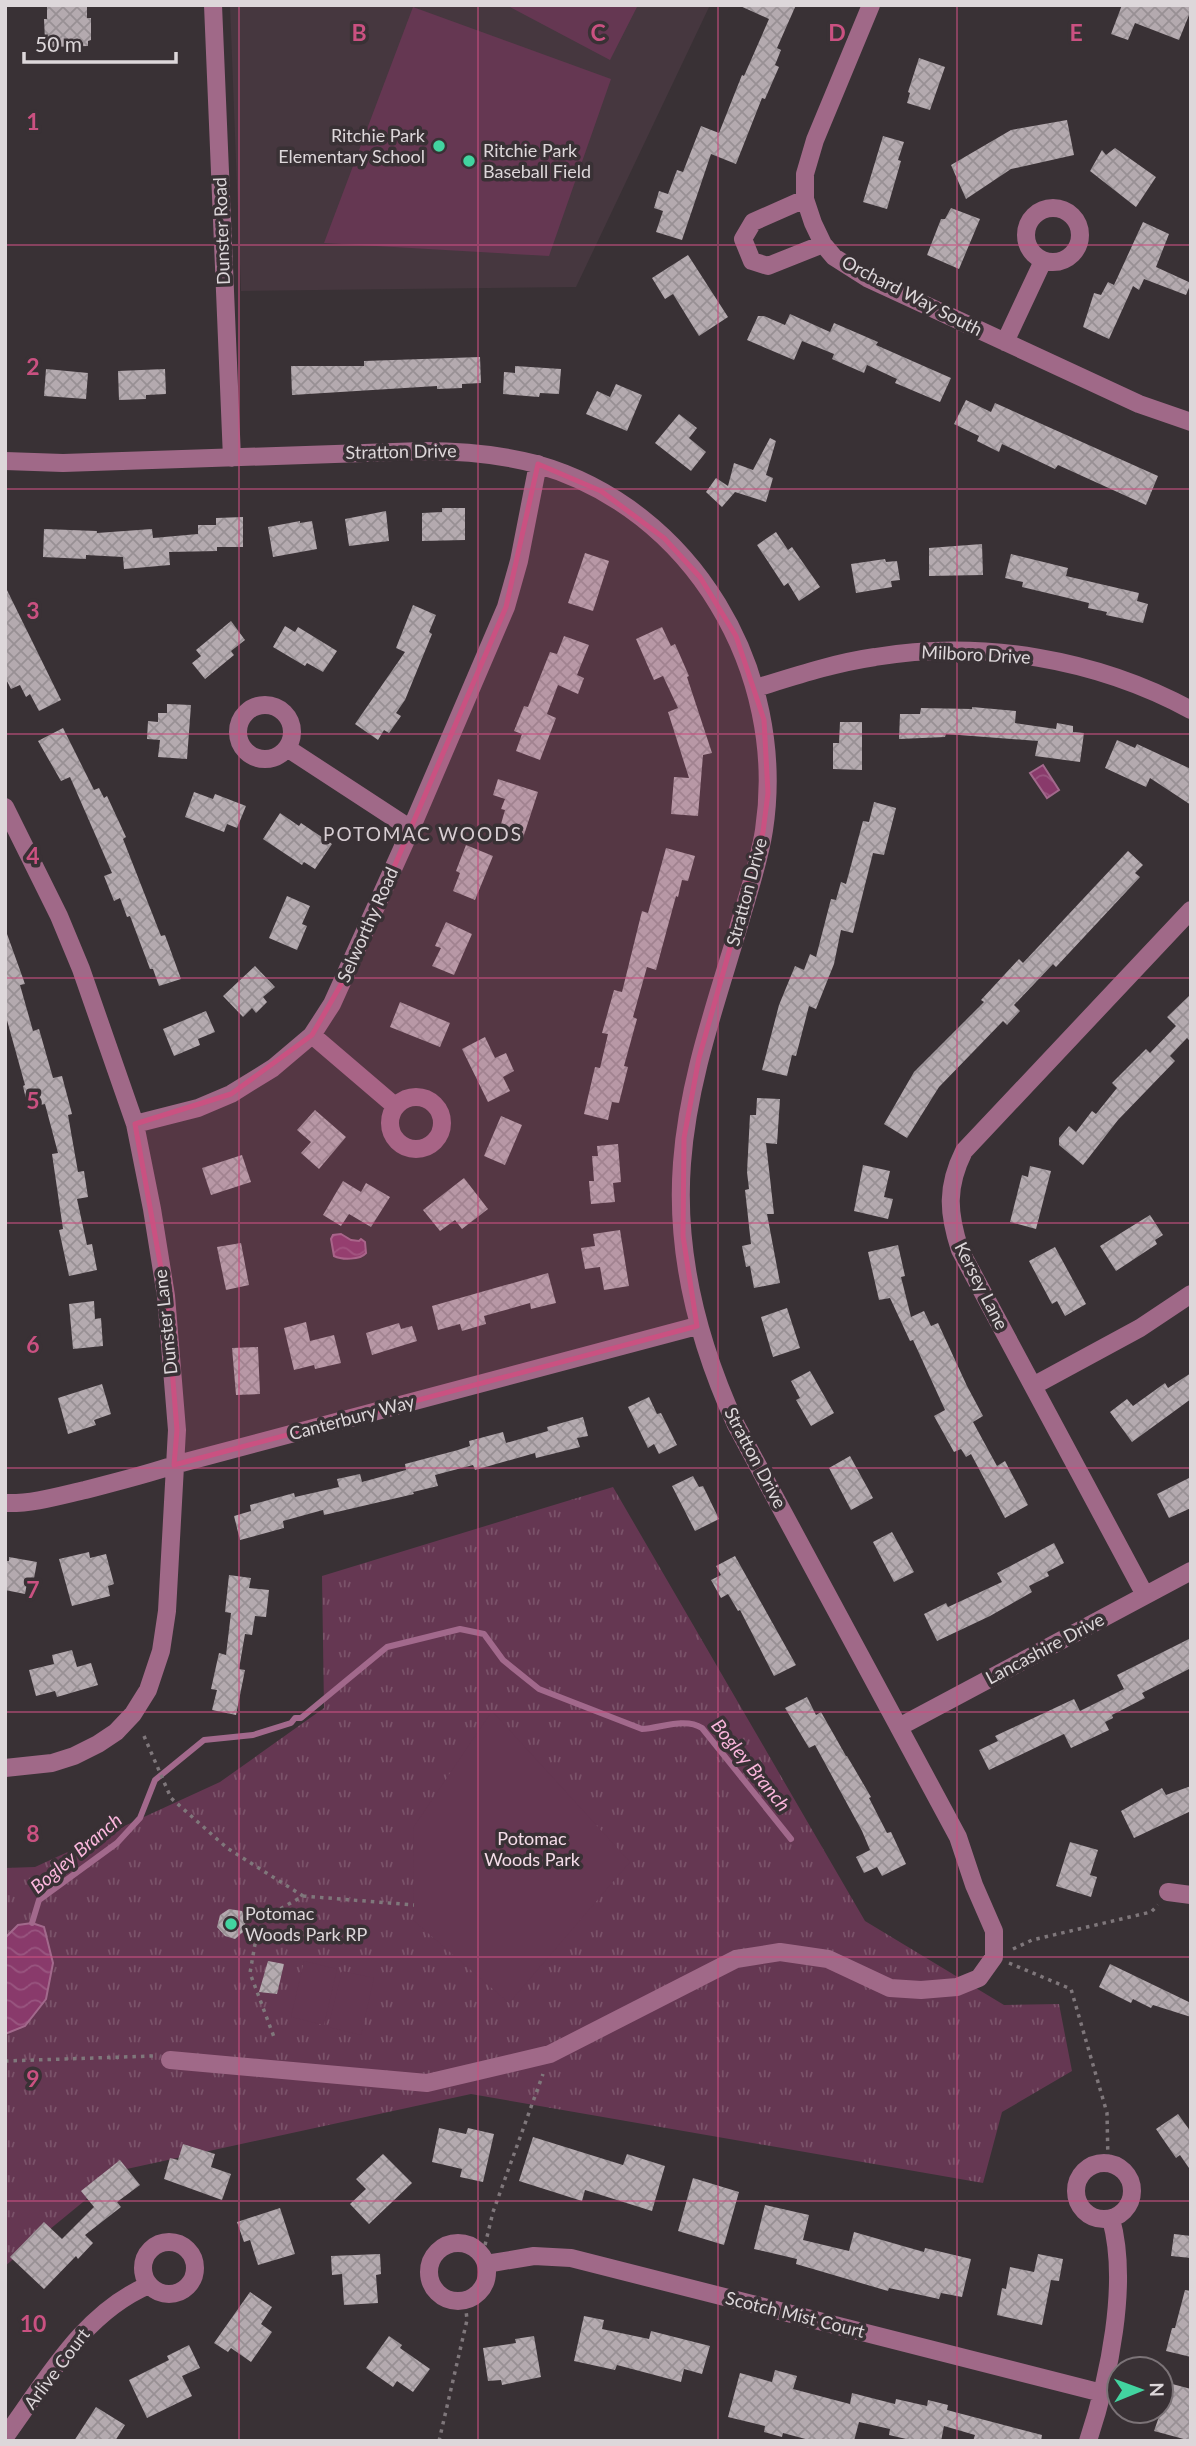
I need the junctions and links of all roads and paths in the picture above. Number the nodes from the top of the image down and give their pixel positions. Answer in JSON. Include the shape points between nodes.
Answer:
{"nodes":[{"id":1,"x":213,"y":5,"type":"edge"},
{"id":2,"x":871,"y":5,"type":"edge"},
{"id":3,"x":805,"y":199,"type":"junction"},
{"id":4,"x":823,"y":244,"type":"junction"},
{"id":5,"x":1043,"y":261,"type":"dead end"},
{"id":6,"x":1005,"y":342,"type":"junction"},
{"id":7,"x":1191,"y":422,"type":"edge"},
{"id":8,"x":232,"y":458,"type":"junction"},
{"id":9,"x":5,"y":461,"type":"edge"},
{"id":10,"x":538,"y":464,"type":"junction"},
{"id":11,"x":756,"y":688,"type":"junction"},
{"id":12,"x":1191,"y":710,"type":"edge"},
{"id":13,"x":287,"y":748,"type":"dead end"},
{"id":14,"x":5,"y":807,"type":"edge"},
{"id":15,"x":411,"y":829,"type":"junction"},
{"id":16,"x":1191,"y":909,"type":"edge"},
{"id":17,"x":312,"y":1035,"type":"junction"},
{"id":18,"x":396,"y":1106,"type":"dead end"},
{"id":19,"x":135,"y":1124,"type":"junction"},
{"id":20,"x":1191,"y":1294,"type":"edge"},
{"id":21,"x":697,"y":1326,"type":"junction"},
{"id":22,"x":1032,"y":1386,"type":"junction"},
{"id":23,"x":174,"y":1465,"type":"junction"},
{"id":24,"x":5,"y":1503,"type":"edge"},
{"id":25,"x":1191,"y":1571,"type":"edge"},
{"id":26,"x":1145,"y":1595,"type":"junction"},
{"id":27,"x":899,"y":1727,"type":"junction"},
{"id":28,"x":144,"y":1736,"type":"dead end"},
{"id":29,"x":5,"y":1768,"type":"edge"},
{"id":30,"x":1168,"y":1892,"type":"joint"},
{"id":31,"x":1191,"y":1895,"type":"edge"},
{"id":32,"x":303,"y":1896,"type":"junction"},
{"id":33,"x":414,"y":1905,"type":"dead end"},
{"id":34,"x":994,"y":1957,"type":"junction"},
{"id":35,"x":274,"y":2037,"type":"dead end"},
{"id":36,"x":550,"y":2054,"type":"junction"},
{"id":37,"x":168,"y":2058,"type":"joint"},
{"id":38,"x":5,"y":2062,"type":"edge"},
{"id":39,"x":1108,"y":2163,"type":"junction"},
{"id":40,"x":1111,"y":2219,"type":"junction"},
{"id":41,"x":483,"y":2259,"type":"junction"},
{"id":42,"x":149,"y":2285,"type":"dead end"},
{"id":43,"x":465,"y":2300,"type":"junction"},
{"id":44,"x":1102,"y":2393,"type":"junction"},
{"id":45,"x":5,"y":2437,"type":"edge"},
{"id":46,"x":439,"y":2441,"type":"edge"},
{"id":47,"x":1088,"y":2441,"type":"edge"}],
"edges":[{"from":1,"to":8,"type":"street","name":"Dunster Road"},
{"from":2,"to":3,"type":"street","name":"Orchard Way South","via":[[809,157]]},
{"from":3,"to":4,"type":"street","name":"Orchard Way South"},
{"from":3,"to":4,"type":"street","name":"Orchard Way South","via":[[753,222],[743,239],[752,261],[768,266]]},
{"from":4,"to":6,"type":"street","name":"Orchard Way South","via":[[834,257],[867,278]]},
{"from":5,"to":6,"type":"street","name":"Orchard Way South"},
{"from":6,"to":7,"type":"street","name":"Orchard Way South","via":[[1139,404]]},
{"from":8,"to":9,"type":"street","name":"Stratton Drive"},
{"from":8,"to":10,"type":"street","name":"Stratton Drive","via":[[467,451]]},
{"from":10,"to":11,"type":"street","name":"Stratton Drive","via":[[620,503],[683,556],[727,618]]},
{"from":10,"to":15,"type":"street","name":"Selworthy Road","via":[[506,607]]},
{"from":11,"to":12,"type":"street","name":"Milboro Drive","via":[[877,656],[961,651],[1008,654],[1099,671]]},
{"from":11,"to":21,"type":"street","name":"Stratton Drive","via":[[767,754],[764,832],[699,1058],[684,1138],[683,1236]]},
{"from":13,"to":15,"type":"street"},
{"from":14,"to":19,"type":"street","name":"Dunster Lane","via":[[81,969]]},
{"from":15,"to":17,"type":"street","name":"Selworthy Road","via":[[351,967]]},
{"from":16,"to":22,"type":"street","name":"Kersey Lane","via":[[975,1138],[956,1167],[950,1212],[960,1250]]},
{"from":17,"to":18,"type":"street"},
{"from":17,"to":19,"type":"street","name":"Selworthy Road","via":[[231,1094],[198,1108]]},
{"from":19,"to":23,"type":"street","name":"Dunster Lane","via":[[166,1296],[177,1430]]},
{"from":20,"to":22,"type":"street","via":[[1140,1328]]},
{"from":21,"to":23,"type":"street","name":"Canterbury Way"},
{"from":21,"to":27,"type":"street","name":"Stratton Drive","via":[[736,1425]]},
{"from":22,"to":26,"type":"street","name":"Kersey Lane"},
{"from":23,"to":24,"type":"street","name":"Canterbury Way","via":[[57,1496]]},
{"from":23,"to":29,"type":"street","name":"Dunster Lane","via":[[167,1611],[148,1690],[133,1714],[98,1744],[52,1763]]},
{"from":25,"to":26,"type":"street","name":"Lancashire Drive"},
{"from":26,"to":27,"type":"street","name":"Lancashire Drive"},
{"from":27,"to":34,"type":"street","name":"Stratton Drive","via":[[958,1837],[994,1931]]},
{"from":28,"to":32,"type":"path","via":[[170,1798],[228,1848]]},
{"from":30,"to":31,"type":"street"},
{"from":30,"to":34,"type":"path","via":[[1151,1913],[1032,1940]]},
{"from":32,"to":33,"type":"path"},
{"from":32,"to":35,"type":"path","via":[[259,1922],[250,1973]]},
{"from":34,"to":36,"type":"street","via":[[979,1979],[957,1987],[921,1990],[890,1988],[828,1959],[780,1952],[736,1959]]},
{"from":34,"to":39,"type":"path","via":[[1071,1989],[1107,2113]]},
{"from":36,"to":37,"type":"street","via":[[427,2083]]},
{"from":36,"to":41,"type":"path","via":[[492,2212]]},
{"from":37,"to":38,"type":"path"},
{"from":39,"to":40,"type":"street","via":[[1125,2172],[1132,2190],[1127,2208]]},
{"from":39,"to":40,"type":"street","via":[[1089,2168],[1077,2183],[1076,2193],[1091,2217]]},
{"from":40,"to":44,"type":"street","via":[[1119,2268]]},
{"from":41,"to":43,"type":"street","via":[[485,2283],[481,2291]]},
{"from":41,"to":43,"type":"street","name":"Scotch Mist Court","via":[[464,2244],[446,2246],[433,2259],[430,2278],[439,2294]]},
{"from":41,"to":44,"type":"street","name":"Scotch Mist Court","via":[[571,2258]]},
{"from":42,"to":45,"type":"street","name":"Arlive Court","via":[[98,2316]]},
{"from":43,"to":46,"type":"path","via":[[467,2320]]},
{"from":44,"to":47,"type":"street"}]}
